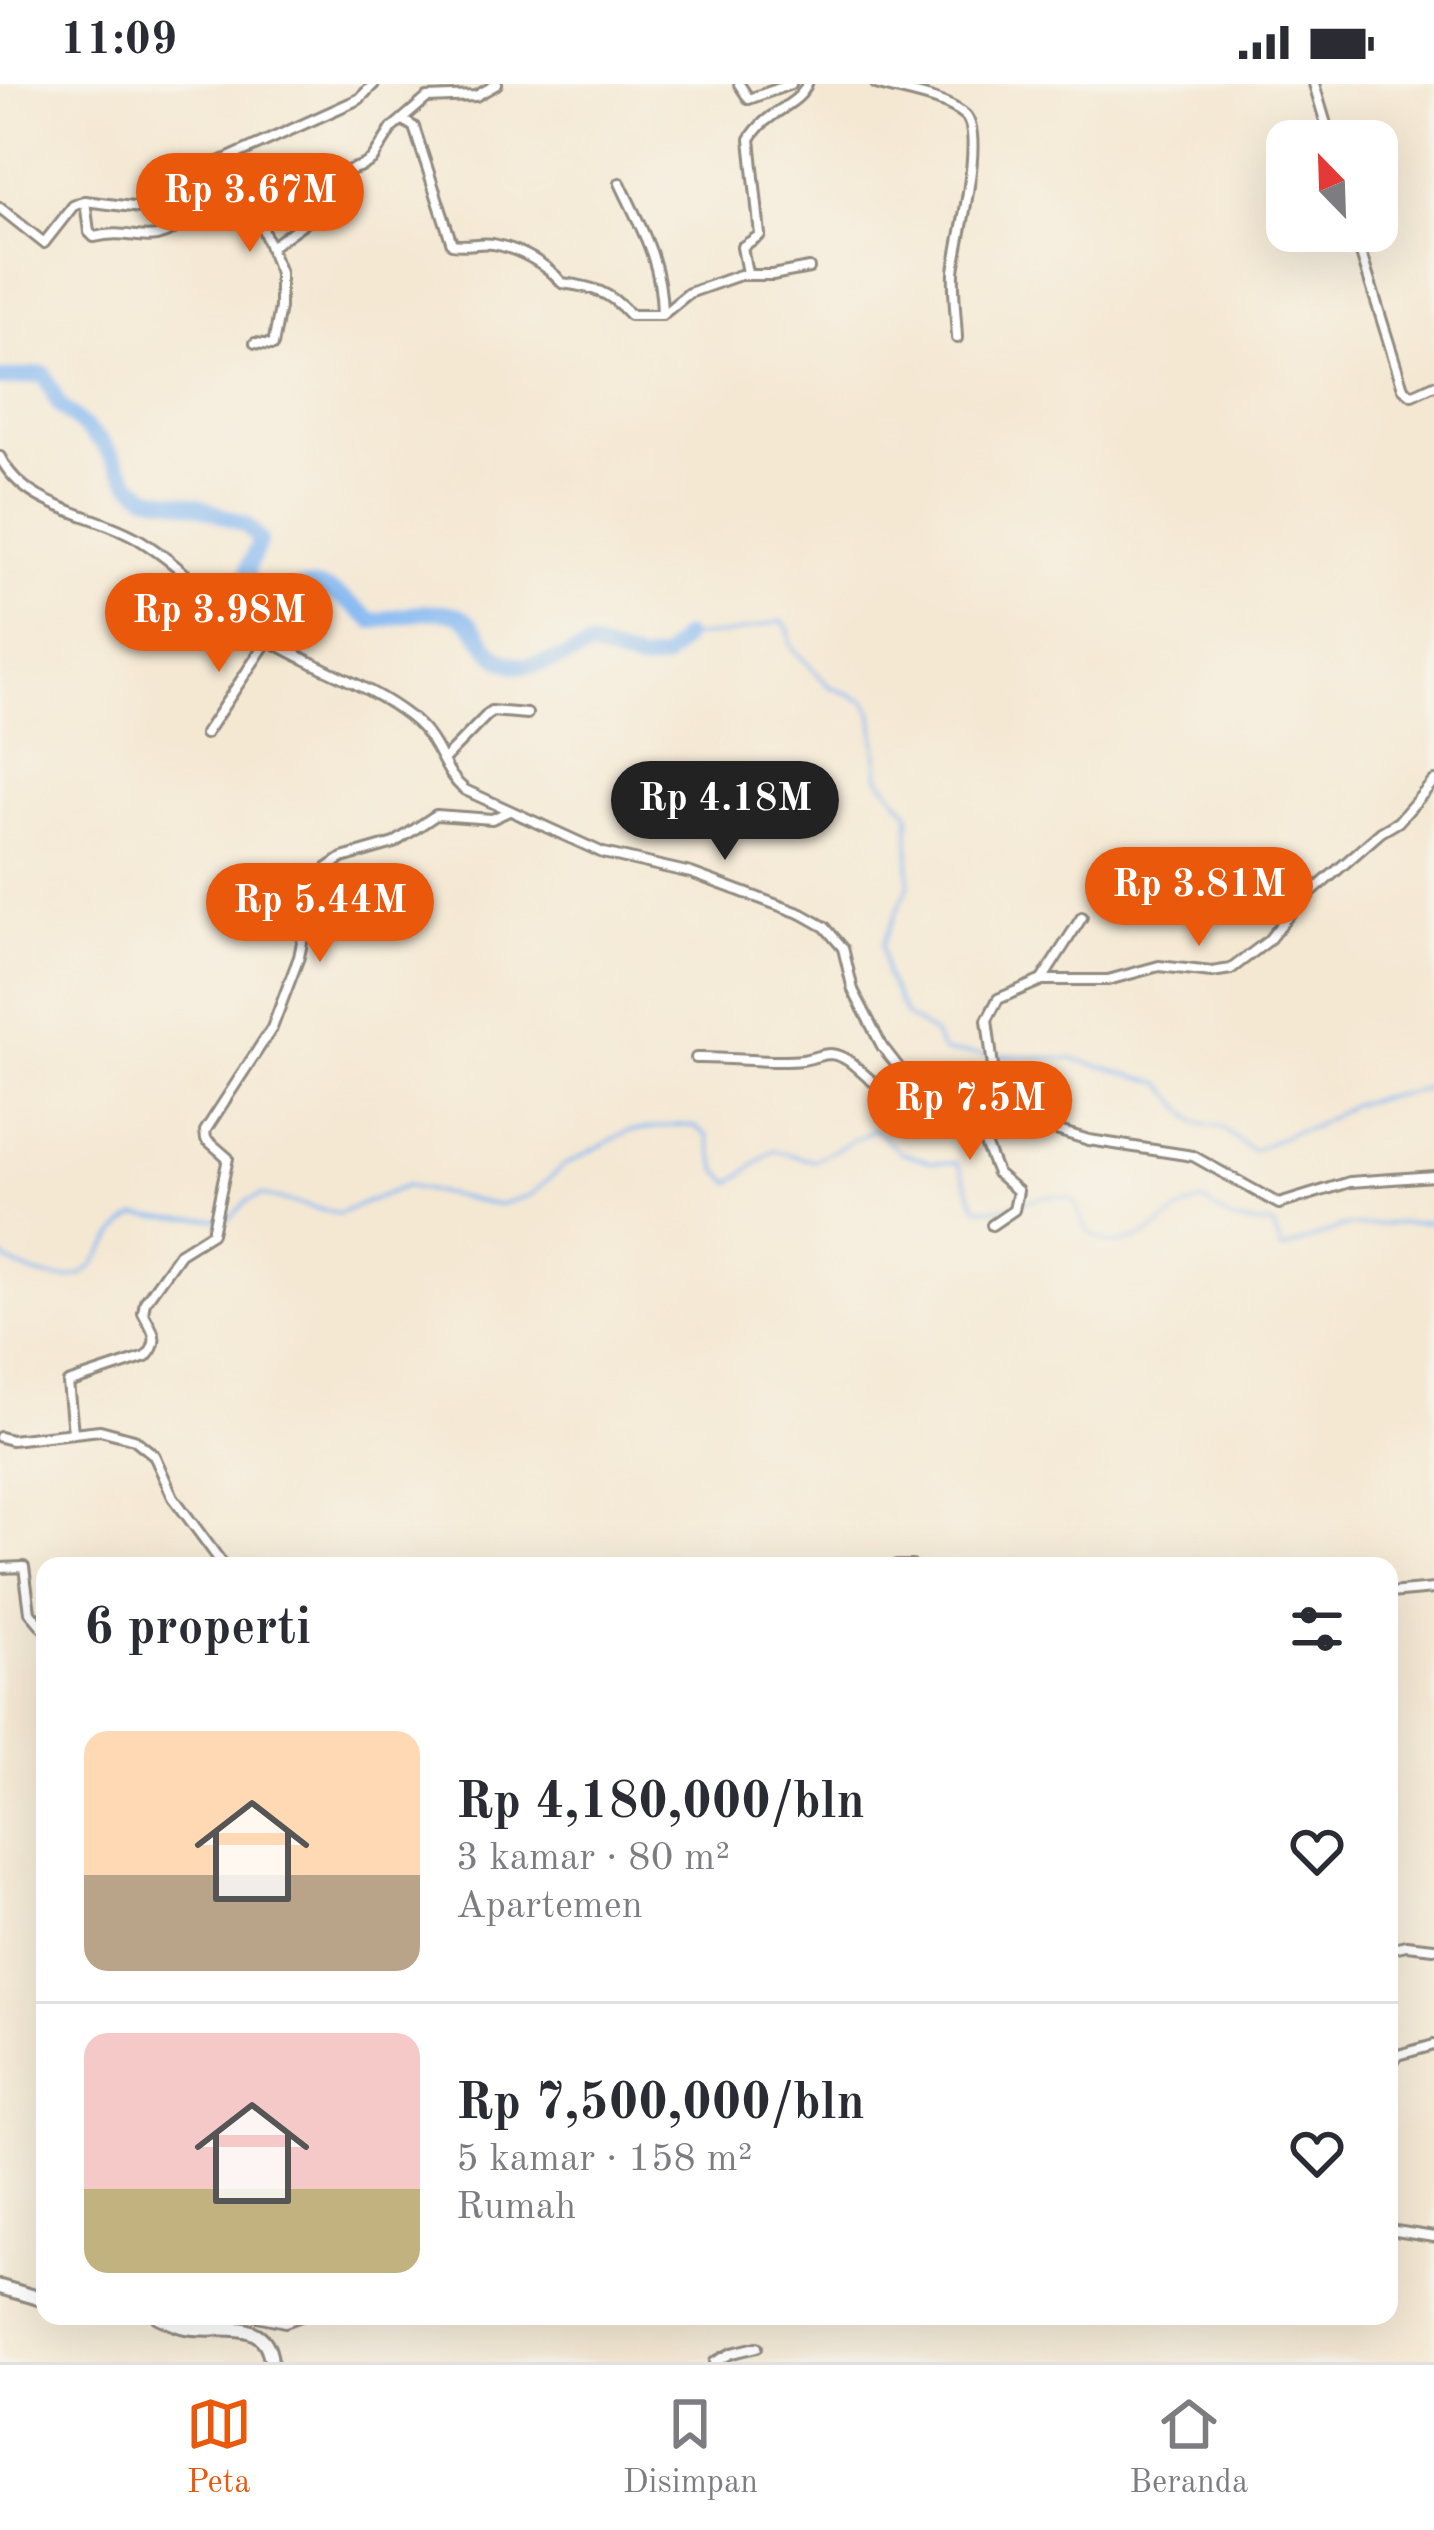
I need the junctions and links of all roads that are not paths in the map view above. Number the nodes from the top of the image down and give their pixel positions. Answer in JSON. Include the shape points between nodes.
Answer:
{"nodes":[{"id":1,"x":374,"y":84,"type":"edge"},
{"id":2,"x":497,"y":84,"type":"edge"},
{"id":3,"x":739,"y":84,"type":"edge"},
{"id":4,"x":791,"y":84,"type":"edge"},
{"id":5,"x":807,"y":84,"type":"edge"},
{"id":6,"x":876,"y":84,"type":"edge"},
{"id":7,"x":1314,"y":84,"type":"edge"},
{"id":8,"x":403,"y":120,"type":"junction"},
{"id":9,"x":1325,"y":120,"type":"edge"},
{"id":10,"x":620,"y":183,"type":"dead end"},
{"id":11,"x":257,"y":185,"type":"junction"},
{"id":12,"x":178,"y":195,"type":"junction"},
{"id":13,"x":85,"y":201,"type":"junction"},
{"id":14,"x":0,"y":208,"type":"edge"},
{"id":15,"x":311,"y":218,"type":"dead end"},
{"id":16,"x":188,"y":219,"type":"dead end"},
{"id":17,"x":272,"y":246,"type":"junction"},
{"id":18,"x":1361,"y":252,"type":"edge"},
{"id":19,"x":809,"y":268,"type":"dead end"},
{"id":20,"x":747,"y":273,"type":"junction"},
{"id":21,"x":662,"y":315,"type":"junction"},
{"id":22,"x":957,"y":338,"type":"dead end"},
{"id":23,"x":255,"y":343,"type":"dead end"},
{"id":24,"x":1434,"y":385,"type":"edge"},
{"id":25,"x":0,"y":457,"type":"edge"},
{"id":26,"x":268,"y":640,"type":"junction"},
{"id":27,"x":527,"y":714,"type":"dead end"},
{"id":28,"x":205,"y":734,"type":"dead end"},
{"id":29,"x":443,"y":759,"type":"junction"},
{"id":30,"x":1434,"y":782,"type":"edge"},
{"id":31,"x":510,"y":810,"type":"junction"},
{"id":32,"x":1082,"y":917,"type":"dead end"},
{"id":33,"x":1042,"y":980,"type":"junction"},
{"id":34,"x":696,"y":1058,"type":"dead end"},
{"id":35,"x":916,"y":1086,"type":"junction"},
{"id":36,"x":958,"y":1102,"type":"junction"},
{"id":37,"x":979,"y":1106,"type":"junction"},
{"id":38,"x":1434,"y":1176,"type":"edge"},
{"id":39,"x":992,"y":1225,"type":"dead end"},
{"id":40,"x":73,"y":1432,"type":"junction"},
{"id":41,"x":0,"y":1437,"type":"edge"},
{"id":42,"x":217,"y":1557,"type":"edge"},
{"id":43,"x":0,"y":1568,"type":"edge"},
{"id":44,"x":1434,"y":1588,"type":"edge"},
{"id":45,"x":1398,"y":1592,"type":"edge"},
{"id":46,"x":36,"y":1618,"type":"edge"},
{"id":47,"x":1398,"y":1947,"type":"edge"},
{"id":48,"x":1434,"y":1948,"type":"edge"},
{"id":49,"x":1434,"y":2044,"type":"edge"},
{"id":50,"x":1398,"y":2054,"type":"edge"},
{"id":51,"x":1398,"y":2231,"type":"edge"},
{"id":52,"x":1434,"y":2237,"type":"edge"},
{"id":53,"x":0,"y":2287,"type":"edge"},
{"id":54,"x":36,"y":2297,"type":"edge"},
{"id":55,"x":229,"y":2325,"type":"edge"},
{"id":56,"x":757,"y":2348,"type":"dead end"},
{"id":57,"x":272,"y":2362,"type":"edge"},
{"id":58,"x":716,"y":2362,"type":"edge"}],
"edges":[{"from":1,"to":12,"type":"street","via":[[359,99],[202,170]]},
{"from":2,"to":8,"type":"street","via":[[476,96],[427,98]]},
{"from":3,"to":4,"type":"street","via":[[749,99]]},
{"from":5,"to":20,"type":"street","via":[[750,139],[760,235],[742,246]]},
{"from":6,"to":22,"type":"street","via":[[956,110],[972,127],[954,277]]},
{"from":7,"to":9,"type":"street"},
{"from":8,"to":11,"type":"street","via":[[362,166]]},
{"from":8,"to":21,"type":"street","via":[[414,127],[454,245],[500,247],[545,265],[562,284],[603,290],[630,315]]},
{"from":10,"to":21,"type":"street","via":[[648,237]]},
{"from":11,"to":12,"type":"street"},
{"from":11,"to":17,"type":"street"},
{"from":12,"to":13,"type":"street","via":[[141,208]]},
{"from":13,"to":14,"type":"street","via":[[44,243]]},
{"from":13,"to":16,"type":"street","via":[[94,236],[160,238]]},
{"from":15,"to":17,"type":"street"},
{"from":17,"to":23,"type":"street","via":[[277,324],[273,346]]},
{"from":18,"to":24,"type":"street","via":[[1403,388],[1412,395]]},
{"from":19,"to":20,"type":"street"},
{"from":20,"to":21,"type":"street","via":[[689,293]]},
{"from":25,"to":26,"type":"street","via":[[35,494],[160,553]]},
{"from":26,"to":28,"type":"street"},
{"from":26,"to":29,"type":"street","via":[[405,713]]},
{"from":27,"to":29,"type":"street","via":[[491,711]]},
{"from":29,"to":31,"type":"street","via":[[465,790]]},
{"from":30,"to":33,"type":"street","via":[[1232,969],[1160,966],[1108,980]]},
{"from":31,"to":35,"type":"street","via":[[603,853],[691,873],[825,927],[843,948],[850,982],[882,1046]]},
{"from":31,"to":40,"type":"street","via":[[492,819],[436,815],[394,843],[326,869],[272,1028],[205,1131],[228,1158],[208,1238],[180,1253],[143,1306],[155,1334],[146,1357],[68,1383]]},
{"from":32,"to":33,"type":"street"},
{"from":33,"to":37,"type":"street","via":[[993,1005],[993,1067]]},
{"from":34,"to":35,"type":"street","via":[[829,1054],[878,1085]]},
{"from":35,"to":36,"type":"street"},
{"from":36,"to":37,"type":"street"},
{"from":36,"to":39,"type":"street","via":[[997,1173],[1018,1191],[1014,1210]]},
{"from":37,"to":38,"type":"street","via":[[1089,1140],[1192,1156],[1280,1204],[1350,1182]]},
{"from":40,"to":41,"type":"street"},
{"from":40,"to":42,"type":"street","via":[[118,1432],[148,1450]]},
{"from":43,"to":46,"type":"street","via":[[24,1567]]},
{"from":44,"to":45,"type":"street"},
{"from":47,"to":48,"type":"street"},
{"from":49,"to":50,"type":"street"},
{"from":51,"to":52,"type":"street"},
{"from":53,"to":54,"type":"main road"},
{"from":55,"to":57,"type":"main road","via":[[256,2333]]},
{"from":56,"to":58,"type":"street"}]}
